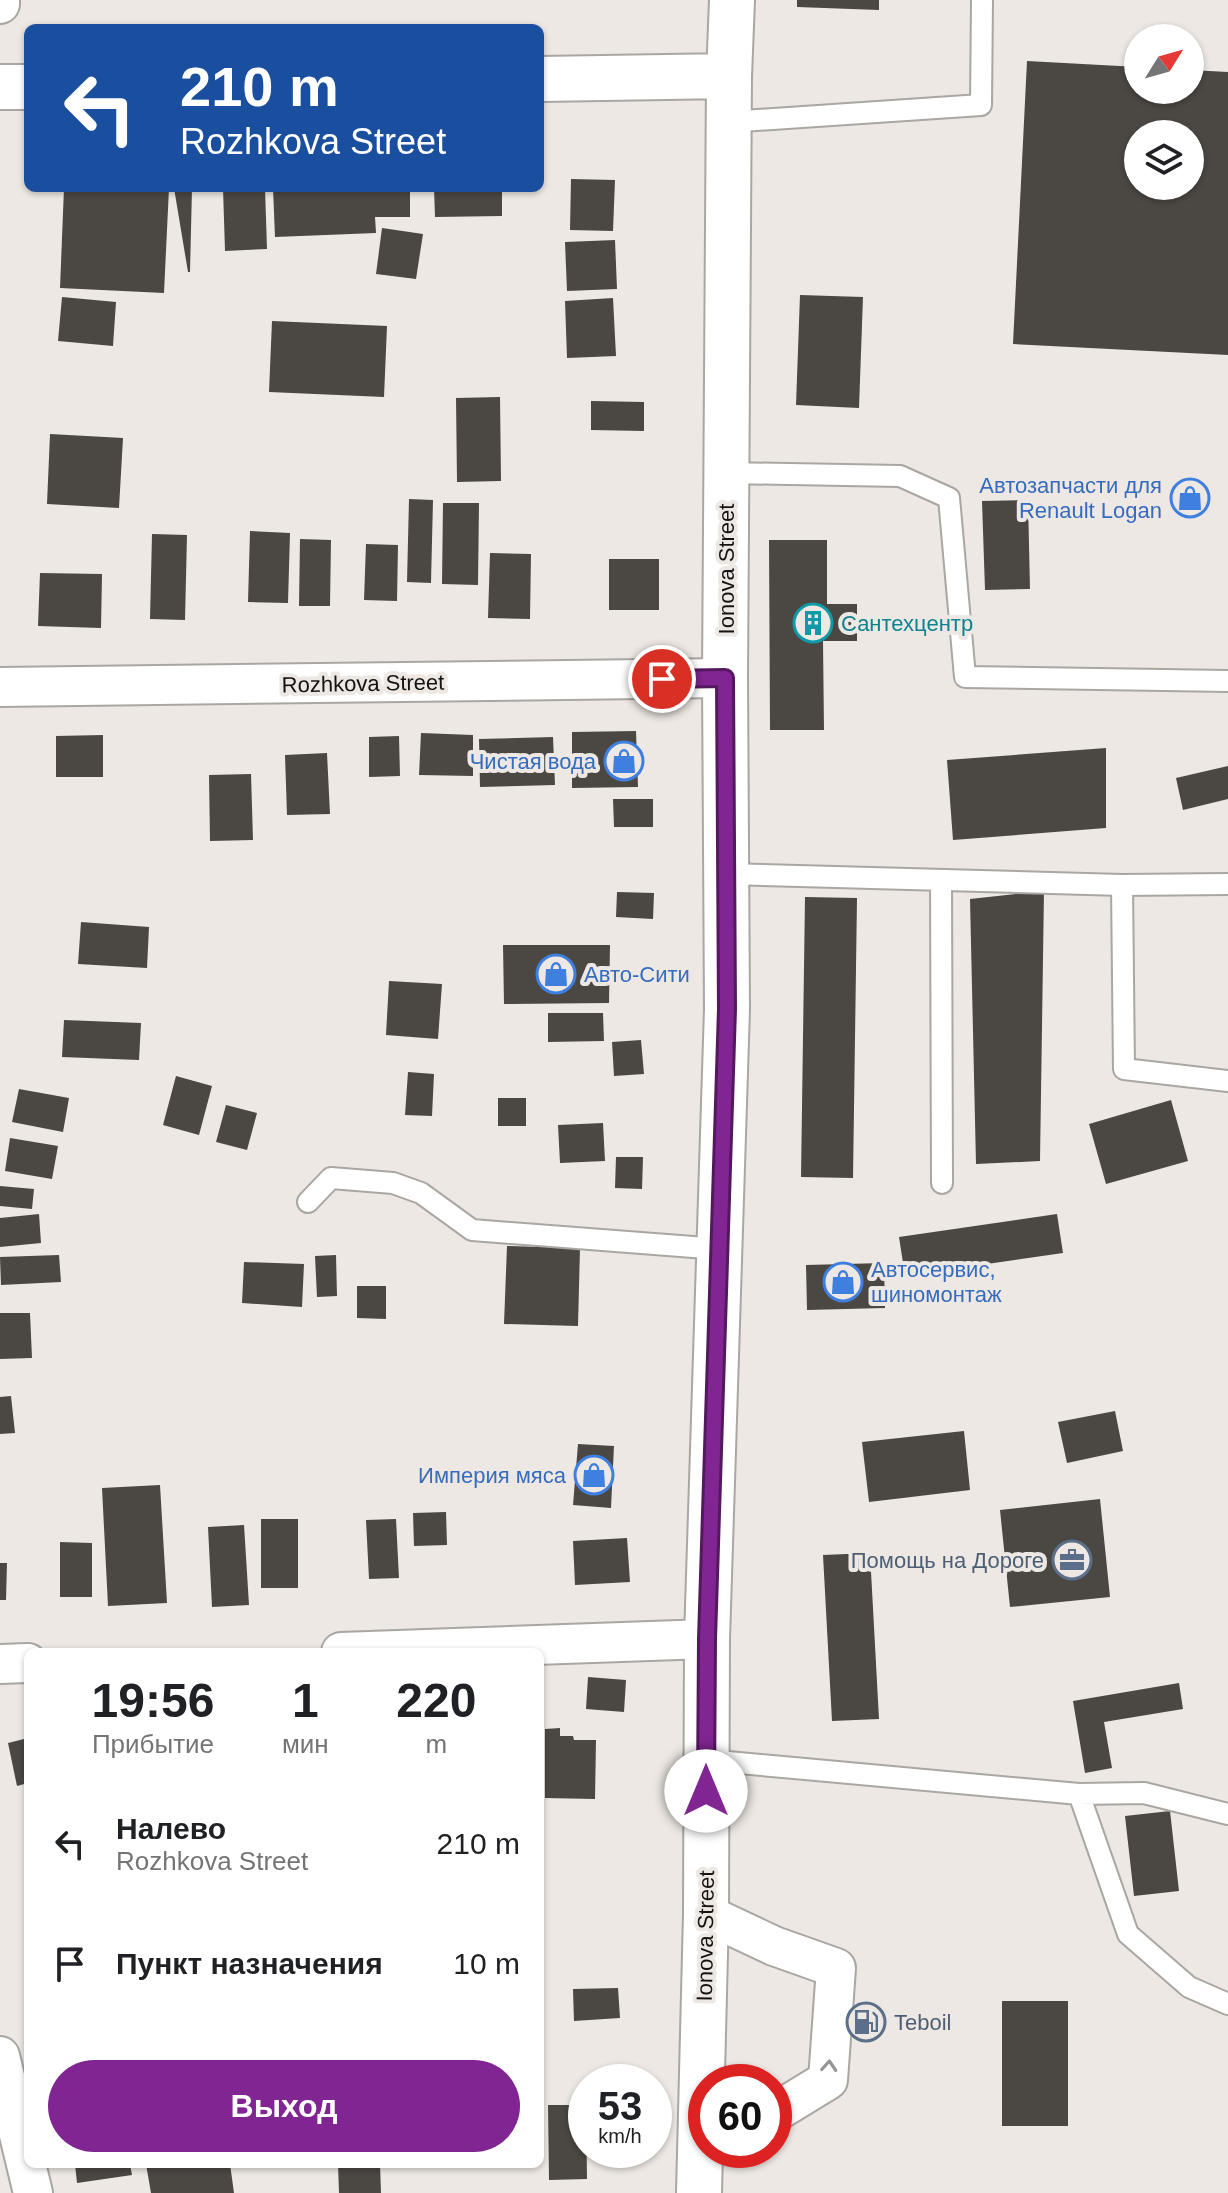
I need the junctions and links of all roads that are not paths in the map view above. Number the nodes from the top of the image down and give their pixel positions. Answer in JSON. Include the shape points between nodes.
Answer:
{"nodes":[{"id":1,"x":732,"y":0,"type":"edge"},
{"id":2,"x":982,"y":0,"type":"edge"},
{"id":3,"x":729,"y":76,"type":"junction"},
{"id":4,"x":544,"y":79,"type":"edge"},
{"id":5,"x":0,"y":87,"type":"edge"},
{"id":6,"x":24,"y":87,"type":"edge"},
{"id":7,"x":728,"y":122,"type":"junction"},
{"id":8,"x":727,"y":473,"type":"junction"},
{"id":9,"x":725,"y":678,"type":"junction"},
{"id":10,"x":1228,"y":681,"type":"edge"},
{"id":11,"x":0,"y":687,"type":"edge"},
{"id":12,"x":726,"y":874,"type":"junction"},
{"id":13,"x":941,"y":880,"type":"junction"},
{"id":14,"x":1228,"y":884,"type":"edge"},
{"id":15,"x":1122,"y":885,"type":"junction"},
{"id":16,"x":1228,"y":1081,"type":"edge"},
{"id":17,"x":942,"y":1183,"type":"dead end"},
{"id":18,"x":308,"y":1202,"type":"dead end"},
{"id":19,"x":719,"y":1249,"type":"junction"},
{"id":20,"x":707,"y":1639,"type":"junction"},
{"id":21,"x":454,"y":1648,"type":"edge"},
{"id":22,"x":24,"y":1663,"type":"edge"},
{"id":23,"x":0,"y":1664,"type":"edge"},
{"id":24,"x":706,"y":1760,"type":"junction"},
{"id":25,"x":1079,"y":1794,"type":"junction"},
{"id":26,"x":1228,"y":1814,"type":"edge"},
{"id":27,"x":706,"y":1914,"type":"junction"},
{"id":28,"x":1228,"y":2004,"type":"edge"},
{"id":29,"x":0,"y":2056,"type":"edge"},
{"id":30,"x":704,"y":2064,"type":"edge"},
{"id":31,"x":792,"y":2102,"type":"edge"},
{"id":32,"x":8,"y":2124,"type":"edge"},
{"id":33,"x":33,"y":2193,"type":"edge"}],
"edges":[{"from":1,"to":3,"type":"main road","name":"Ionova Street"},
{"from":2,"to":7,"type":"lane","via":[[981,105]]},
{"from":3,"to":4,"type":"main road"},
{"from":3,"to":7,"type":"main road","name":"Ionova Street"},
{"from":5,"to":6,"type":"main road"},
{"from":7,"to":8,"type":"main road","name":"Ionova Street"},
{"from":8,"to":9,"type":"main road","name":"Ionova Street"},
{"from":8,"to":10,"type":"lane","via":[[900,476],[949,498],[965,677]]},
{"from":9,"to":11,"type":"street","name":"Rozhkova Street"},
{"from":9,"to":12,"type":"main road","name":"Ionova Street"},
{"from":12,"to":13,"type":"lane"},
{"from":12,"to":19,"type":"main road","name":"Ionova Street"},
{"from":13,"to":15,"type":"lane"},
{"from":13,"to":17,"type":"lane"},
{"from":14,"to":15,"type":"lane"},
{"from":15,"to":16,"type":"lane","via":[[1124,1069]]},
{"from":18,"to":19,"type":"lane","via":[[331,1178],[393,1183],[421,1193],[472,1230]]},
{"from":19,"to":20,"type":"main road","name":"Ionova Street"},
{"from":20,"to":21,"type":"street"},
{"from":20,"to":24,"type":"main road","name":"Ionova Street"},
{"from":22,"to":23,"type":"street"},
{"from":24,"to":25,"type":"lane"},
{"from":24,"to":27,"type":"main road","name":"Ionova Street"},
{"from":25,"to":26,"type":"lane","via":[[1144,1793]]},
{"from":25,"to":28,"type":"lane","via":[[1128,1934],[1189,1987]]},
{"from":27,"to":30,"type":"main road","name":"Ionova Street"},
{"from":31,"to":27,"type":"street","one_way":true,"via":[[828,2080],[836,1968]]},
{"from":29,"to":32,"type":"street"},
{"from":32,"to":33,"type":"street"}]}
